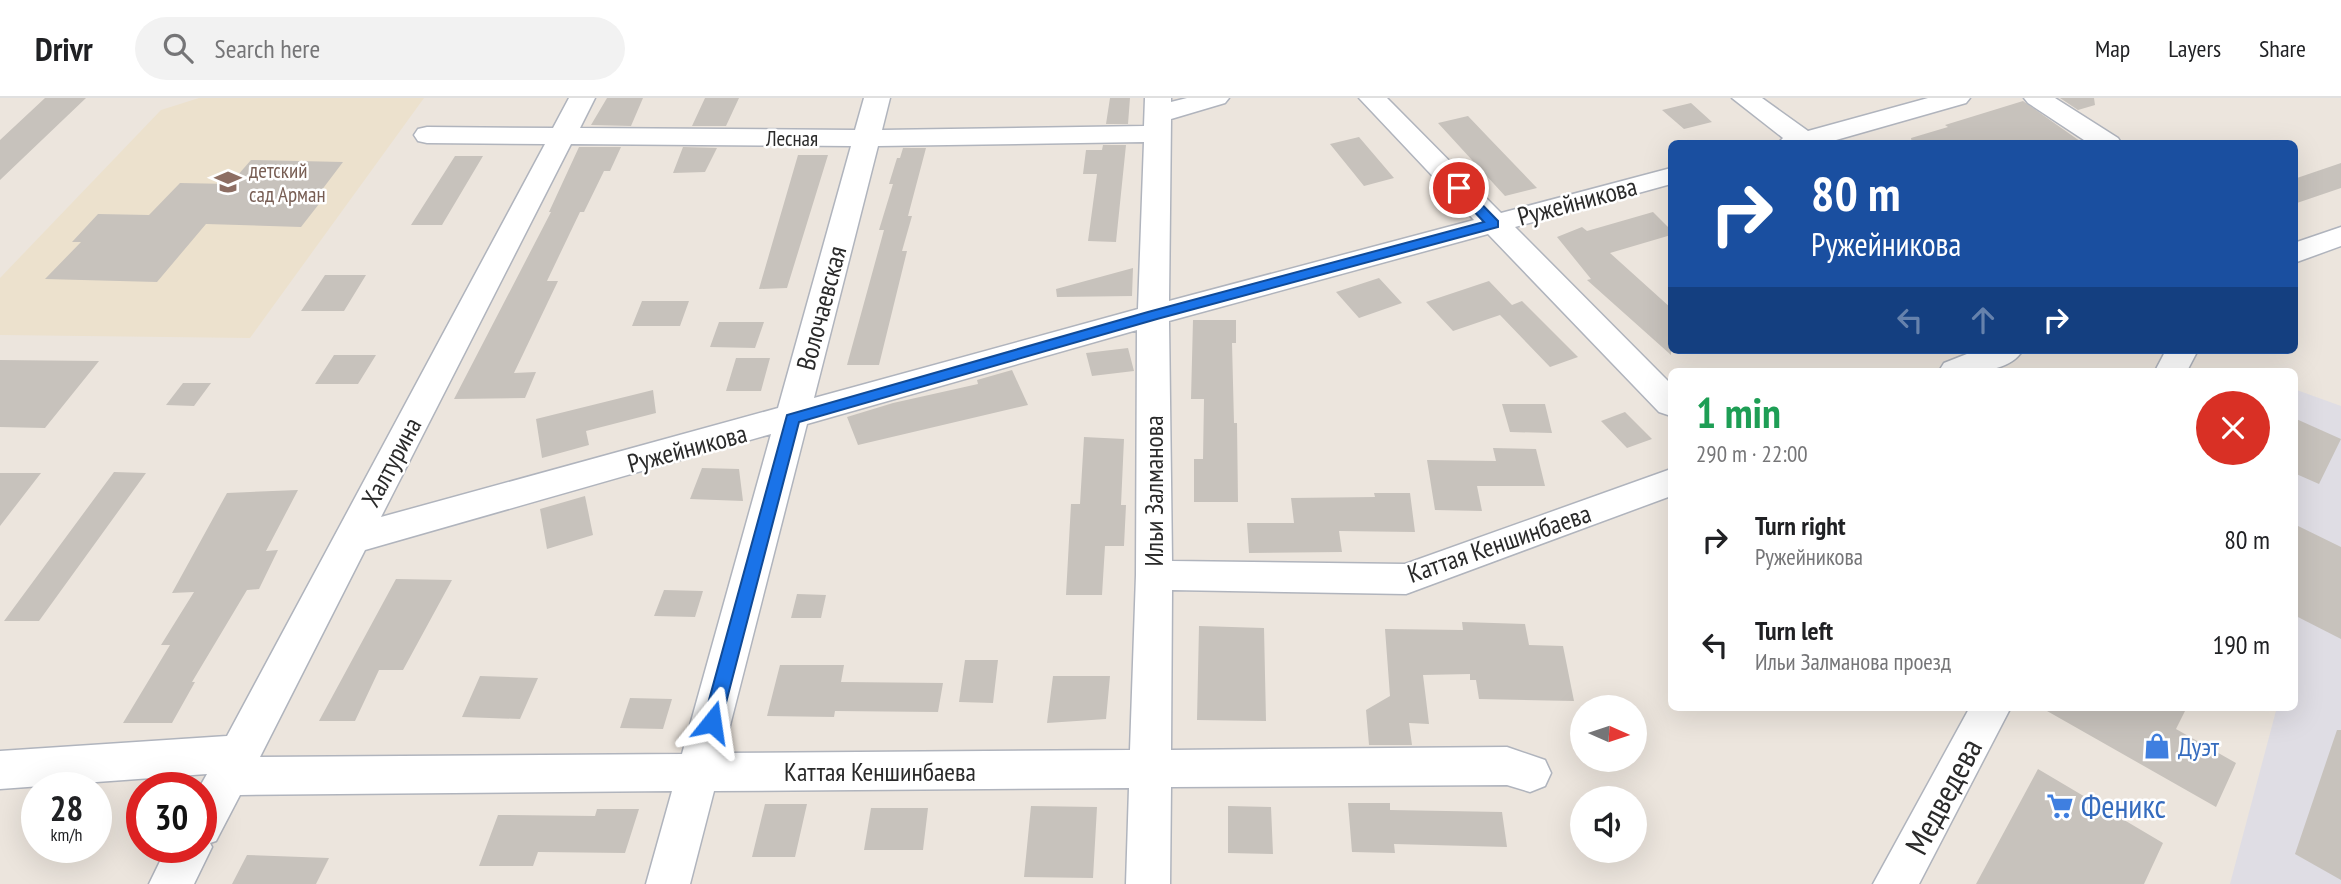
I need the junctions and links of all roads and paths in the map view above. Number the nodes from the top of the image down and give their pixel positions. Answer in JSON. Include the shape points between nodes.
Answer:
{"nodes":[{"id":1,"x":582,"y":98,"type":"edge"},
{"id":2,"x":877,"y":98,"type":"edge"},
{"id":3,"x":1216,"y":98,"type":"edge"},
{"id":4,"x":1372,"y":98,"type":"edge"},
{"id":5,"x":1745,"y":98,"type":"edge"},
{"id":6,"x":1957,"y":98,"type":"edge"},
{"id":7,"x":2037,"y":98,"type":"edge"},
{"id":8,"x":1158,"y":115,"type":"edge"},
{"id":9,"x":426,"y":135,"type":"dead end"},
{"id":10,"x":562,"y":136,"type":"junction"},
{"id":11,"x":866,"y":138,"type":"junction"},
{"id":12,"x":1798,"y":140,"type":"edge"},
{"id":13,"x":1808,"y":140,"type":"edge"},
{"id":14,"x":2103,"y":140,"type":"edge"},
{"id":15,"x":1668,"y":177,"type":"edge"},
{"id":16,"x":1493,"y":224,"type":"junction"},
{"id":17,"x":2341,"y":236,"type":"edge"},
{"id":18,"x":2298,"y":252,"type":"edge"},
{"id":19,"x":1153,"y":316,"type":"junction"},
{"id":20,"x":1997,"y":354,"type":"edge"},
{"id":21,"x":1962,"y":368,"type":"edge"},
{"id":22,"x":1668,"y":401,"type":"edge"},
{"id":23,"x":792,"y":419,"type":"junction"},
{"id":24,"x":1668,"y":483,"type":"edge"},
{"id":25,"x":350,"y":540,"type":"junction"},
{"id":26,"x":1154,"y":575,"type":"junction"},
{"id":27,"x":1989,"y":711,"type":"edge"},
{"id":28,"x":234,"y":765,"type":"junction"},
{"id":29,"x":1149,"y":769,"type":"junction"},
{"id":30,"x":0,"y":770,"type":"edge"},
{"id":31,"x":699,"y":772,"type":"junction"},
{"id":32,"x":1530,"y":773,"type":"dead end"},
{"id":33,"x":217,"y":797,"type":"edge"},
{"id":34,"x":182,"y":863,"type":"edge"},
{"id":35,"x":171,"y":884,"type":"edge"},
{"id":36,"x":668,"y":884,"type":"edge"},
{"id":37,"x":1148,"y":884,"type":"edge"},
{"id":38,"x":1895,"y":884,"type":"edge"}],
"edges":[{"from":1,"to":10,"type":"street","name":"Халтурина"},
{"from":2,"to":11,"type":"street","name":"Волочаевская"},
{"from":3,"to":8,"type":"street","name":"Лесная"},
{"from":4,"to":16,"type":"street"},
{"from":5,"to":12,"type":"street"},
{"from":6,"to":13,"type":"street"},
{"from":7,"to":14,"type":"street"},
{"from":8,"to":11,"type":"street","name":"Лесная"},
{"from":8,"to":19,"type":"street","name":"Ильи Залманова"},
{"from":9,"to":10,"type":"street","name":"Лесная"},
{"from":10,"to":11,"type":"street","name":"Лесная"},
{"from":10,"to":25,"type":"street","name":"Халтурина"},
{"from":11,"to":23,"type":"street","name":"Волочаевская"},
{"from":15,"to":16,"type":"street","name":"Ружейникова"},
{"from":16,"to":19,"type":"street","name":"Ружейникова"},
{"from":16,"to":22,"type":"street"},
{"from":17,"to":18,"type":"street"},
{"from":19,"to":23,"type":"street","name":"Ружейникова"},
{"from":19,"to":26,"type":"street","name":"Ильи Залманова"},
{"from":20,"to":21,"type":"street"},
{"from":23,"to":25,"type":"street","name":"Ружейникова"},
{"from":23,"to":31,"type":"street","name":"Волочаевская"},
{"from":24,"to":26,"type":"street","name":"Каттая Кеншинбаева","via":[[1406,579]]},
{"from":25,"to":28,"type":"street","name":"Халтурина"},
{"from":26,"to":29,"type":"street","name":"Ильи Залманова"},
{"from":27,"to":38,"type":"street","name":"Медведева"},
{"from":28,"to":30,"type":"street","name":"Каттая Кеншинбаева"},
{"from":28,"to":31,"type":"street","name":"Каттая Кеншинбаева"},
{"from":28,"to":33,"type":"street","name":"Халтурина"},
{"from":29,"to":31,"type":"street","name":"Каттая Кеншинбаева"},
{"from":29,"to":32,"type":"street","name":"Каттая Кеншинбаева","via":[[1507,766]]},
{"from":29,"to":37,"type":"street","name":"Ильи Залманова"},
{"from":31,"to":36,"type":"street","name":"Волочаевская"},
{"from":34,"to":35,"type":"street"}]}
